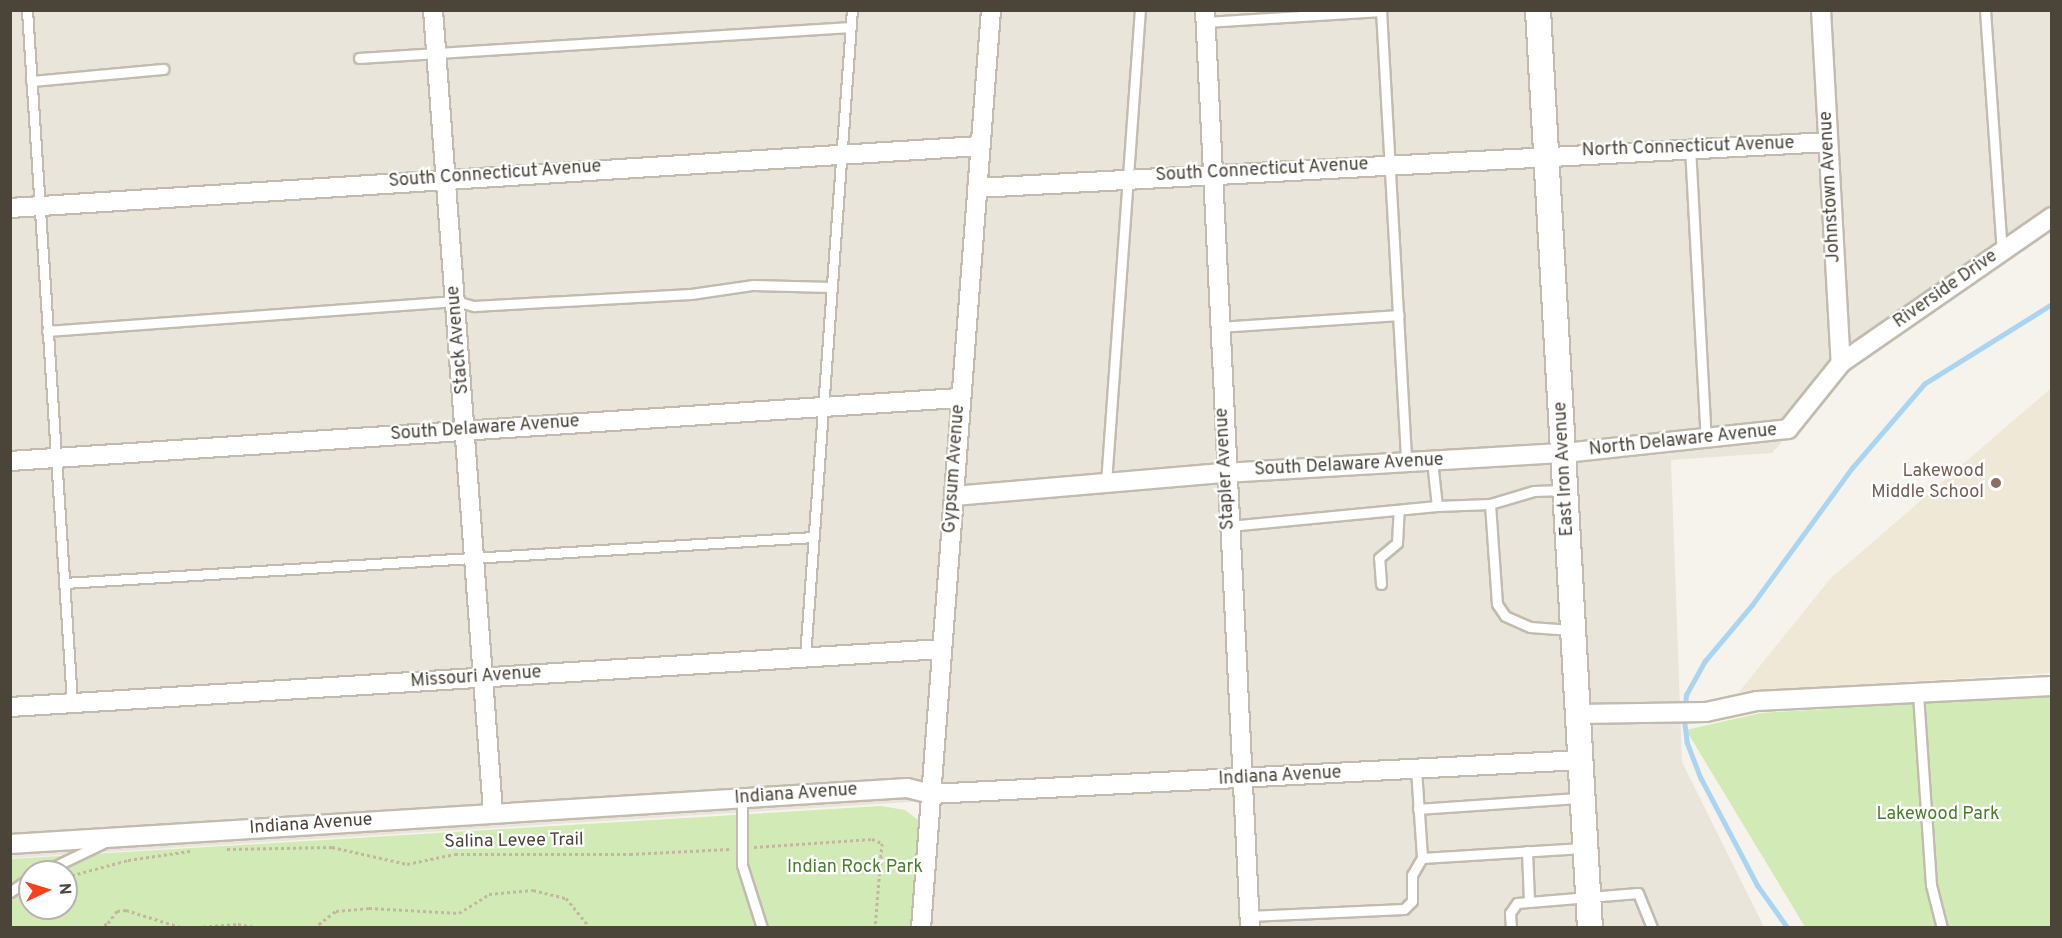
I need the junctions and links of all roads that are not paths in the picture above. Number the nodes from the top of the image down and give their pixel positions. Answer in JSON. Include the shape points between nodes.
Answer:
{"nodes":[{"id":1,"x":27,"y":10,"type":"edge"},
{"id":2,"x":433,"y":10,"type":"edge"},
{"id":3,"x":852,"y":10,"type":"edge"},
{"id":4,"x":992,"y":10,"type":"edge"},
{"id":5,"x":1140,"y":10,"type":"edge"},
{"id":6,"x":1538,"y":10,"type":"edge"},
{"id":7,"x":1821,"y":10,"type":"edge"},
{"id":8,"x":1985,"y":10,"type":"edge"},
{"id":9,"x":1381,"y":11,"type":"edge"},
{"id":10,"x":1206,"y":16,"type":"edge"},
{"id":11,"x":850,"y":27,"type":"junction"},
{"id":12,"x":436,"y":52,"type":"junction"},
{"id":13,"x":359,"y":58,"type":"dead end"},
{"id":14,"x":163,"y":69,"type":"dead end"},
{"id":15,"x":31,"y":81,"type":"junction"},
{"id":16,"x":1828,"y":142,"type":"junction"},
{"id":17,"x":980,"y":146,"type":"junction"},
{"id":18,"x":1690,"y":147,"type":"junction"},
{"id":19,"x":841,"y":154,"type":"junction"},
{"id":20,"x":1547,"y":154,"type":"junction"},
{"id":21,"x":1392,"y":163,"type":"junction"},
{"id":22,"x":1212,"y":174,"type":"junction"},
{"id":23,"x":446,"y":178,"type":"junction"},
{"id":24,"x":1128,"y":179,"type":"junction"},
{"id":25,"x":977,"y":188,"type":"junction"},
{"id":26,"x":39,"y":206,"type":"junction"},
{"id":27,"x":10,"y":208,"type":"edge"},
{"id":28,"x":2052,"y":217,"type":"edge"},
{"id":29,"x":2002,"y":251,"type":"junction"},
{"id":30,"x":831,"y":287,"type":"junction"},
{"id":31,"x":456,"y":302,"type":"junction"},
{"id":32,"x":1399,"y":315,"type":"junction"},
{"id":33,"x":1219,"y":327,"type":"junction"},
{"id":34,"x":47,"y":331,"type":"junction"},
{"id":35,"x":1841,"y":363,"type":"junction"},
{"id":36,"x":959,"y":398,"type":"junction"},
{"id":37,"x":821,"y":407,"type":"junction"},
{"id":38,"x":466,"y":430,"type":"junction"},
{"id":39,"x":1707,"y":441,"type":"junction"},
{"id":40,"x":1564,"y":453,"type":"junction"},
{"id":41,"x":55,"y":458,"type":"junction"},
{"id":42,"x":10,"y":461,"type":"edge"},
{"id":43,"x":1432,"y":461,"type":"junction"},
{"id":44,"x":1406,"y":463,"type":"junction"},
{"id":45,"x":1226,"y":473,"type":"junction"},
{"id":46,"x":1106,"y":483,"type":"junction"},
{"id":47,"x":1566,"y":490,"type":"junction"},
{"id":48,"x":954,"y":495,"type":"junction"},
{"id":49,"x":1490,"y":504,"type":"junction"},
{"id":50,"x":1437,"y":506,"type":"junction"},
{"id":51,"x":1399,"y":510,"type":"junction"},
{"id":52,"x":1229,"y":526,"type":"junction"},
{"id":53,"x":813,"y":537,"type":"junction"},
{"id":54,"x":475,"y":557,"type":"junction"},
{"id":55,"x":64,"y":583,"type":"junction"},
{"id":56,"x":1381,"y":584,"type":"dead end"},
{"id":57,"x":1574,"y":630,"type":"junction"},
{"id":58,"x":941,"y":649,"type":"junction"},
{"id":59,"x":805,"y":657,"type":"junction"},
{"id":60,"x":484,"y":677,"type":"junction"},
{"id":61,"x":2052,"y":686,"type":"edge"},
{"id":62,"x":1918,"y":694,"type":"junction"},
{"id":63,"x":72,"y":703,"type":"junction"},
{"id":64,"x":10,"y":707,"type":"edge"},
{"id":65,"x":1578,"y":714,"type":"junction"},
{"id":66,"x":1581,"y":760,"type":"junction"},
{"id":67,"x":1416,"y":769,"type":"junction"},
{"id":68,"x":1243,"y":779,"type":"junction"},
{"id":69,"x":931,"y":794,"type":"junction"},
{"id":70,"x":742,"y":798,"type":"junction"},
{"id":71,"x":1583,"y":798,"type":"junction"},
{"id":72,"x":1418,"y":809,"type":"junction"},
{"id":73,"x":493,"y":812,"type":"junction"},
{"id":74,"x":112,"y":838,"type":"junction"},
{"id":75,"x":10,"y":844,"type":"edge"},
{"id":76,"x":1586,"y":848,"type":"junction"},
{"id":77,"x":1527,"y":851,"type":"junction"},
{"id":78,"x":1422,"y":858,"type":"junction"},
{"id":79,"x":67,"y":860,"type":"edge"},
{"id":80,"x":1588,"y":897,"type":"junction"},
{"id":81,"x":1528,"y":901,"type":"junction"},
{"id":82,"x":1248,"y":924,"type":"edge"},
{"id":83,"x":762,"y":927,"type":"edge"},
{"id":84,"x":921,"y":927,"type":"edge"},
{"id":85,"x":1511,"y":927,"type":"edge"},
{"id":86,"x":1590,"y":927,"type":"edge"},
{"id":87,"x":1652,"y":927,"type":"edge"},
{"id":88,"x":1942,"y":927,"type":"edge"}],
"edges":[{"from":1,"to":15,"type":"lane"},
{"from":2,"to":12,"type":"street","name":"Stack Avenue"},
{"from":3,"to":11,"type":"lane"},
{"from":4,"to":17,"type":"street","name":"Gypsum Avenue"},
{"from":5,"to":24,"type":"lane"},
{"from":6,"to":20,"type":"street","name":"East Iron Avenue"},
{"from":7,"to":16,"type":"street","name":"Johnstown Avenue"},
{"from":8,"to":29,"type":"lane"},
{"from":9,"to":10,"type":"lane"},
{"from":9,"to":21,"type":"lane"},
{"from":10,"to":22,"type":"street","name":"Stapler Avenue"},
{"from":11,"to":12,"type":"lane"},
{"from":11,"to":19,"type":"lane"},
{"from":12,"to":13,"type":"lane"},
{"from":12,"to":23,"type":"street","name":"Stack Avenue"},
{"from":14,"to":15,"type":"lane"},
{"from":15,"to":26,"type":"lane"},
{"from":16,"to":18,"type":"street","name":"North Connecticut Avenue"},
{"from":16,"to":35,"type":"street","name":"Johnstown Avenue"},
{"from":17,"to":19,"type":"street","name":"South Connecticut Avenue"},
{"from":17,"to":25,"type":"street","name":"Gypsum Avenue"},
{"from":18,"to":20,"type":"street","name":"North Connecticut Avenue"},
{"from":18,"to":39,"type":"lane"},
{"from":19,"to":23,"type":"street","name":"South Connecticut Avenue"},
{"from":19,"to":30,"type":"lane"},
{"from":20,"to":21,"type":"street","name":"South Connecticut Avenue"},
{"from":20,"to":40,"type":"street","name":"East Iron Avenue"},
{"from":21,"to":22,"type":"street","name":"South Connecticut Avenue"},
{"from":21,"to":32,"type":"lane"},
{"from":22,"to":24,"type":"street","name":"South Connecticut Avenue"},
{"from":22,"to":33,"type":"street","name":"Stapler Avenue"},
{"from":23,"to":26,"type":"street","name":"South Connecticut Avenue"},
{"from":23,"to":31,"type":"street","name":"Stack Avenue"},
{"from":24,"to":25,"type":"street","name":"South Connecticut Avenue"},
{"from":24,"to":46,"type":"lane"},
{"from":25,"to":36,"type":"street","name":"Gypsum Avenue"},
{"from":26,"to":27,"type":"street","name":"South Connecticut Avenue"},
{"from":26,"to":34,"type":"lane"},
{"from":28,"to":29,"type":"street","name":"Riverside Drive"},
{"from":29,"to":35,"type":"street","name":"Riverside Drive"},
{"from":30,"to":31,"type":"lane","via":[[753,285],[691,294],[474,306]]},
{"from":30,"to":37,"type":"lane"},
{"from":31,"to":34,"type":"lane"},
{"from":31,"to":38,"type":"street","name":"Stack Avenue"},
{"from":32,"to":33,"type":"lane"},
{"from":32,"to":44,"type":"lane"},
{"from":33,"to":45,"type":"street","name":"Stapler Avenue"},
{"from":34,"to":41,"type":"lane"},
{"from":35,"to":39,"type":"street","name":"North Delaware Avenue","via":[[1788,429]]},
{"from":36,"to":37,"type":"street","name":"South Delaware Avenue"},
{"from":36,"to":48,"type":"street","name":"Gypsum Avenue"},
{"from":37,"to":38,"type":"street","name":"South Delaware Avenue"},
{"from":37,"to":53,"type":"lane"},
{"from":38,"to":41,"type":"street","name":"South Delaware Avenue"},
{"from":38,"to":54,"type":"street","name":"Stack Avenue"},
{"from":39,"to":40,"type":"street","name":"North Delaware Avenue"},
{"from":40,"to":43,"type":"street","name":"South Delaware Avenue"},
{"from":40,"to":47,"type":"street","name":"East Iron Avenue"},
{"from":41,"to":42,"type":"street","name":"South Delaware Avenue"},
{"from":41,"to":55,"type":"lane"},
{"from":43,"to":44,"type":"street","name":"South Delaware Avenue"},
{"from":43,"to":50,"type":"lane"},
{"from":44,"to":45,"type":"street","name":"South Delaware Avenue"},
{"from":45,"to":46,"type":"street","name":"South Delaware Avenue"},
{"from":45,"to":52,"type":"street","name":"Stapler Avenue"},
{"from":46,"to":48,"type":"street","name":"South Delaware Avenue"},
{"from":47,"to":49,"type":"lane","via":[[1534,491]]},
{"from":47,"to":57,"type":"street","name":"East Iron Avenue"},
{"from":48,"to":58,"type":"street","name":"Gypsum Avenue"},
{"from":49,"to":50,"type":"lane"},
{"from":49,"to":57,"type":"lane","via":[[1497,604],[1505,616],[1530,627]]},
{"from":50,"to":51,"type":"lane"},
{"from":51,"to":52,"type":"lane"},
{"from":51,"to":56,"type":"lane","via":[[1397,543],[1379,558]]},
{"from":52,"to":68,"type":"street","name":"Stapler Avenue"},
{"from":53,"to":54,"type":"lane"},
{"from":53,"to":59,"type":"lane"},
{"from":54,"to":55,"type":"lane"},
{"from":54,"to":60,"type":"street","name":"Stack Avenue"},
{"from":55,"to":63,"type":"lane"},
{"from":57,"to":65,"type":"street","name":"East Iron Avenue"},
{"from":58,"to":59,"type":"street","name":"Missouri Avenue"},
{"from":58,"to":69,"type":"street","name":"Gypsum Avenue"},
{"from":59,"to":60,"type":"street","name":"Missouri Avenue"},
{"from":60,"to":63,"type":"street","name":"Missouri Avenue"},
{"from":60,"to":73,"type":"street","name":"Stack Avenue"},
{"from":61,"to":62,"type":"street"},
{"from":62,"to":65,"type":"street","via":[[1757,701],[1706,712]]},
{"from":62,"to":88,"type":"lane","via":[[1930,885]]},
{"from":63,"to":64,"type":"street","name":"Missouri Avenue"},
{"from":65,"to":66,"type":"street","name":"East Iron Avenue"},
{"from":66,"to":67,"type":"street","name":"Indiana Avenue"},
{"from":66,"to":71,"type":"street","name":"East Iron Avenue"},
{"from":67,"to":68,"type":"street","name":"Indiana Avenue"},
{"from":67,"to":72,"type":"lane"},
{"from":68,"to":69,"type":"street","name":"Indiana Avenue"},
{"from":68,"to":82,"type":"street","name":"Stapler Avenue"},
{"from":69,"to":70,"type":"street","name":"Indiana Avenue","via":[[907,788]]},
{"from":69,"to":84,"type":"street","name":"Gypsum Avenue"},
{"from":70,"to":73,"type":"street","name":"Indiana Avenue"},
{"from":70,"to":83,"type":"lane","via":[[742,865]]},
{"from":71,"to":72,"type":"lane"},
{"from":71,"to":76,"type":"street","name":"East Iron Avenue"},
{"from":72,"to":78,"type":"lane"},
{"from":73,"to":74,"type":"street","name":"Indiana Avenue"},
{"from":74,"to":75,"type":"street","name":"Indiana Avenue"},
{"from":74,"to":79,"type":"lane"},
{"from":76,"to":77,"type":"lane"},
{"from":76,"to":80,"type":"street","name":"East Iron Avenue"},
{"from":77,"to":78,"type":"lane"},
{"from":77,"to":81,"type":"lane"},
{"from":78,"to":82,"type":"lane","via":[[1412,875],[1412,901],[1404,909]]},
{"from":80,"to":81,"type":"lane"},
{"from":80,"to":86,"type":"street","name":"East Iron Avenue"},
{"from":80,"to":87,"type":"lane","via":[[1638,893]]},
{"from":81,"to":85,"type":"lane","via":[[1512,907]]}]}
